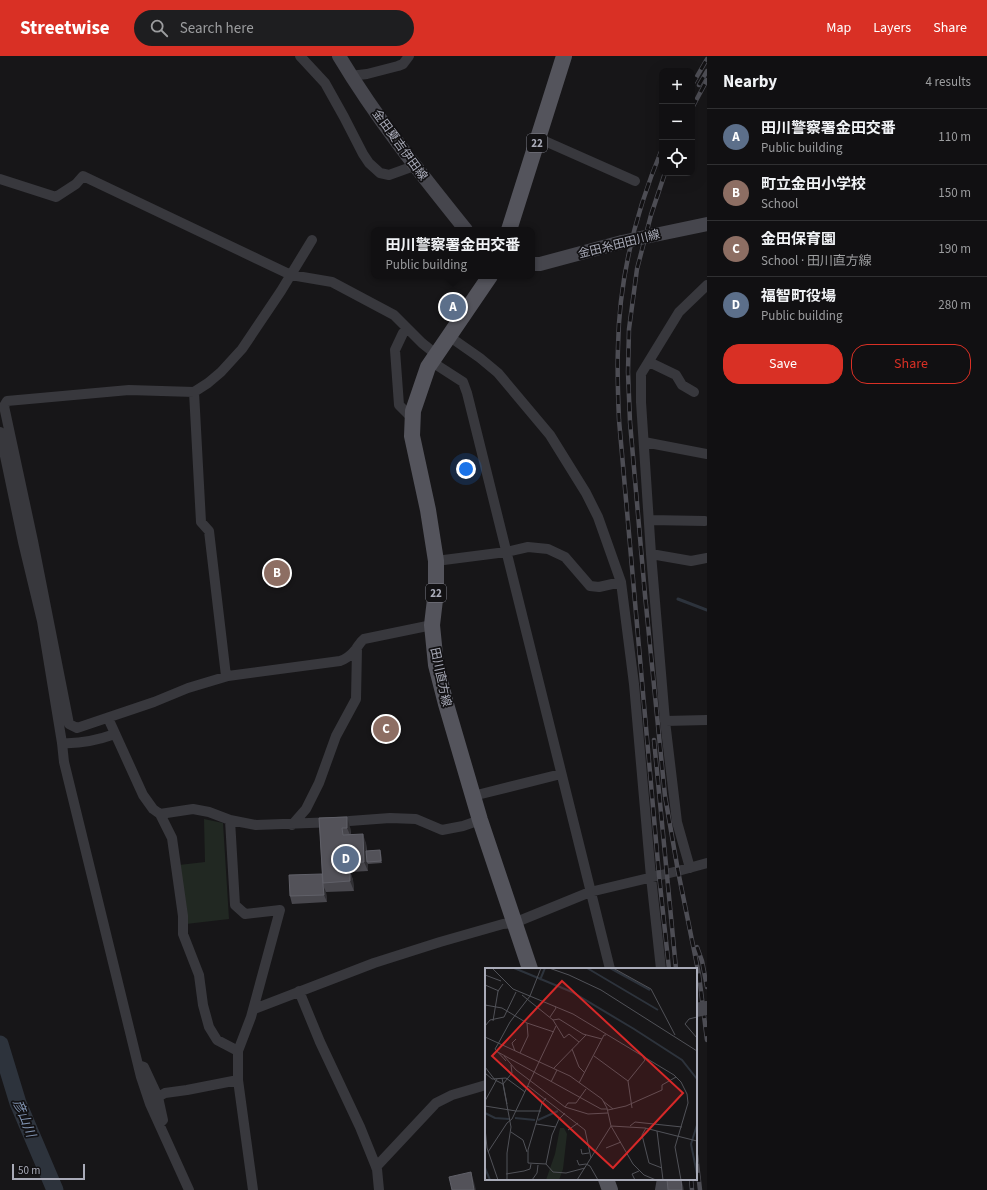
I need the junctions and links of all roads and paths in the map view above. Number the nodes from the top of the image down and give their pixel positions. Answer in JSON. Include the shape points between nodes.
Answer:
{"nodes":[{"id":1,"x":300,"y":56,"type":"edge"},
{"id":2,"x":339,"y":56,"type":"edge"},
{"id":3,"x":409,"y":56,"type":"edge"},
{"id":4,"x":564,"y":56,"type":"edge"},
{"id":5,"x":350,"y":76,"type":"junction"},
{"id":6,"x":538,"y":138,"type":"junction"},
{"id":7,"x":414,"y":166,"type":"junction"},
{"id":8,"x":0,"y":179,"type":"edge"},
{"id":9,"x":635,"y":181,"type":"dead end"},
{"id":10,"x":707,"y":224,"type":"edge"},
{"id":11,"x":464,"y":227,"type":"edge"},
{"id":12,"x":510,"y":227,"type":"edge"},
{"id":13,"x":312,"y":240,"type":"dead end"},
{"id":14,"x":535,"y":264,"type":"edge"},
{"id":15,"x":291,"y":275,"type":"junction"},
{"id":16,"x":488,"y":279,"type":"edge"},
{"id":17,"x":707,"y":285,"type":"edge"},
{"id":18,"x":408,"y":329,"type":"junction"},
{"id":19,"x":450,"y":336,"type":"junction"},
{"id":20,"x":434,"y":358,"type":"junction"},
{"id":21,"x":649,"y":362,"type":"junction"},
{"id":22,"x":194,"y":392,"type":"junction"},
{"id":23,"x":694,"y":392,"type":"dead end"},
{"id":24,"x":413,"y":419,"type":"junction"},
{"id":25,"x":0,"y":432,"type":"edge"},
{"id":26,"x":644,"y":442,"type":"junction"},
{"id":27,"x":707,"y":454,"type":"edge"},
{"id":28,"x":20,"y":504,"type":"junction"},
{"id":29,"x":649,"y":520,"type":"junction"},
{"id":30,"x":705,"y":521,"type":"dead end"},
{"id":31,"x":506,"y":552,"type":"junction"},
{"id":32,"x":651,"y":554,"type":"junction"},
{"id":33,"x":707,"y":558,"type":"edge"},
{"id":34,"x":436,"y":561,"type":"junction"},
{"id":35,"x":621,"y":582,"type":"junction"},
{"id":36,"x":432,"y":625,"type":"junction"},
{"id":37,"x":357,"y":648,"type":"junction"},
{"id":38,"x":226,"y":676,"type":"junction"},
{"id":39,"x":108,"y":718,"type":"junction"},
{"id":40,"x":707,"y":720,"type":"edge"},
{"id":41,"x":665,"y":721,"type":"junction"},
{"id":42,"x":115,"y":734,"type":"junction"},
{"id":43,"x":62,"y":743,"type":"junction"},
{"id":44,"x":561,"y":774,"type":"junction"},
{"id":45,"x":473,"y":796,"type":"junction"},
{"id":46,"x":160,"y":814,"type":"junction"},
{"id":47,"x":230,"y":820,"type":"junction"},
{"id":48,"x":480,"y":820,"type":"junction"},
{"id":49,"x":292,"y":825,"type":"junction"},
{"id":50,"x":707,"y":862,"type":"edge"},
{"id":51,"x":690,"y":868,"type":"junction"},
{"id":52,"x":651,"y":877,"type":"junction"},
{"id":53,"x":590,"y":892,"type":"junction"},
{"id":54,"x":514,"y":923,"type":"junction"},
{"id":55,"x":530,"y":968,"type":"edge"},
{"id":56,"x":610,"y":968,"type":"edge"},
{"id":57,"x":661,"y":968,"type":"edge"},
{"id":58,"x":299,"y":991,"type":"junction"},
{"id":59,"x":707,"y":1008,"type":"edge"},
{"id":60,"x":254,"y":1009,"type":"junction"},
{"id":61,"x":697,"y":1010,"type":"edge"},
{"id":62,"x":238,"y":1051,"type":"junction"},
{"id":63,"x":138,"y":1065,"type":"junction"},
{"id":64,"x":238,"y":1080,"type":"junction"},
{"id":65,"x":485,"y":1085,"type":"edge"},
{"id":66,"x":158,"y":1097,"type":"junction"},
{"id":67,"x":159,"y":1124,"type":"junction"},
{"id":68,"x":376,"y":1167,"type":"junction"},
{"id":69,"x":606,"y":1180,"type":"edge"},
{"id":70,"x":660,"y":1180,"type":"edge"},
{"id":71,"x":664,"y":1180,"type":"edge"},
{"id":72,"x":190,"y":1190,"type":"edge"},
{"id":73,"x":253,"y":1190,"type":"edge"},
{"id":74,"x":379,"y":1190,"type":"edge"},
{"id":75,"x":610,"y":1190,"type":"edge"},
{"id":76,"x":662,"y":1190,"type":"edge"}],
"edges":[{"from":1,"to":7,"type":"street","via":[[325,83],[363,154],[380,173],[389,175]]},
{"from":2,"to":5,"type":"main road","name":"金田夏吉伊田線"},
{"from":3,"to":5,"type":"street","via":[[398,66]]},
{"from":4,"to":6,"type":"main road","number":"22"},
{"from":5,"to":7,"type":"main road","name":"金田夏吉伊田線"},
{"from":6,"to":9,"type":"street"},
{"from":6,"to":12,"type":"main road","number":"22"},
{"from":7,"to":11,"type":"main road","name":"金田夏吉伊田線"},
{"from":8,"to":15,"type":"street","via":[[56,197],[76,184],[83,176]]},
{"from":10,"to":14,"type":"main road","name":"金田糸田田川線","bridge":true},
{"from":13,"to":15,"type":"street"},
{"from":15,"to":18,"type":"street","via":[[332,282],[394,315]]},
{"from":15,"to":22,"type":"street","via":[[242,349],[221,372]]},
{"from":16,"to":19,"type":"main road","name":"田川直方線","number":"22"},
{"from":17,"to":21,"type":"street","via":[[679,312]]},
{"from":18,"to":20,"type":"street"},
{"from":18,"to":24,"type":"street","via":[[403,333],[395,350],[399,405]]},
{"from":19,"to":20,"type":"main road","name":"田川直方線","number":"22"},
{"from":19,"to":35,"type":"street","via":[[498,373],[550,435],[598,517]]},
{"from":20,"to":24,"type":"main road","name":"田川直方線","number":"22","via":[[428,367],[413,411]]},
{"from":20,"to":31,"type":"street","via":[[463,382]]},
{"from":21,"to":23,"type":"street","via":[[676,375],[682,385]]},
{"from":21,"to":26,"type":"street","via":[[641,374]]},
{"from":22,"to":28,"type":"street","via":[[129,390],[6,401],[4,406]]},
{"from":22,"to":38,"type":"street","via":[[201,522],[209,531]]},
{"from":24,"to":34,"type":"main road","name":"田川直方線","number":"22","via":[[412,436]]},
{"from":25,"to":28,"type":"street"},
{"from":26,"to":27,"type":"street"},
{"from":26,"to":29,"type":"street"},
{"from":28,"to":39,"type":"street","via":[[69,724],[77,728]]},
{"from":28,"to":43,"type":"street"},
{"from":29,"to":30,"type":"street"},
{"from":29,"to":32,"type":"street"},
{"from":31,"to":34,"type":"street"},
{"from":31,"to":35,"type":"street","via":[[528,547],[548,548],[565,557],[590,586],[599,587]]},
{"from":31,"to":44,"type":"street"},
{"from":32,"to":33,"type":"street","via":[[691,561]]},
{"from":32,"to":41,"type":"street"},
{"from":34,"to":36,"type":"main road","name":"田川直方線","number":"22"},
{"from":35,"to":52,"type":"street","via":[[634,684]]},
{"from":36,"to":37,"type":"street","via":[[364,639]]},
{"from":36,"to":45,"type":"main road","name":"田川直方線","number":"22","via":[[436,665]]},
{"from":37,"to":38,"type":"street","via":[[340,662]]},
{"from":37,"to":49,"type":"street","via":[[356,699],[336,736],[306,809]]},
{"from":38,"to":39,"type":"street"},
{"from":39,"to":42,"type":"street"},
{"from":40,"to":41,"type":"street"},
{"from":41,"to":51,"type":"street","via":[[677,822]]},
{"from":42,"to":43,"type":"street","via":[[88,741]]},
{"from":42,"to":46,"type":"street","via":[[143,796]]},
{"from":43,"to":63,"type":"street","via":[[64,762]]},
{"from":44,"to":45,"type":"street"},
{"from":44,"to":53,"type":"street"},
{"from":45,"to":48,"type":"main road","name":"田川直方線","number":"22"},
{"from":46,"to":47,"type":"street","via":[[193,809]]},
{"from":46,"to":62,"type":"street","via":[[172,838],[183,916],[183,934],[199,975],[209,1027],[217,1040]]},
{"from":47,"to":49,"type":"street","via":[[256,825]]},
{"from":47,"to":60,"type":"street","via":[[235,905],[245,914],[280,910]]},
{"from":48,"to":49,"type":"street","via":[[442,830],[416,819],[404,818]]},
{"from":48,"to":54,"type":"main road","name":"田川直方線","number":"22"},
{"from":50,"to":51,"type":"street"},
{"from":51,"to":52,"type":"street"},
{"from":52,"to":53,"type":"street"},
{"from":52,"to":57,"type":"street"},
{"from":53,"to":54,"type":"street"},
{"from":53,"to":56,"type":"street"},
{"from":54,"to":55,"type":"main road","name":"田川直方線","number":"22"},
{"from":54,"to":58,"type":"street","via":[[440,942]]},
{"from":58,"to":60,"type":"street"},
{"from":58,"to":68,"type":"street"},
{"from":59,"to":61,"type":"main road","bridge":true},
{"from":60,"to":62,"type":"street"},
{"from":62,"to":64,"type":"street"},
{"from":63,"to":66,"type":"street","via":[[144,1067]]},
{"from":63,"to":67,"type":"street"},
{"from":64,"to":66,"type":"street","via":[[165,1093]]},
{"from":64,"to":73,"type":"street"},
{"from":65,"to":68,"type":"street","via":[[452,1095],[436,1103]]},
{"from":66,"to":67,"type":"street","via":[[163,1120]]},
{"from":67,"to":72,"type":"street"},
{"from":68,"to":74,"type":"street"},
{"from":69,"to":75,"type":"main road"},
{"from":70,"to":76,"type":"street"},
{"from":71,"to":76,"type":"main road"}]}
